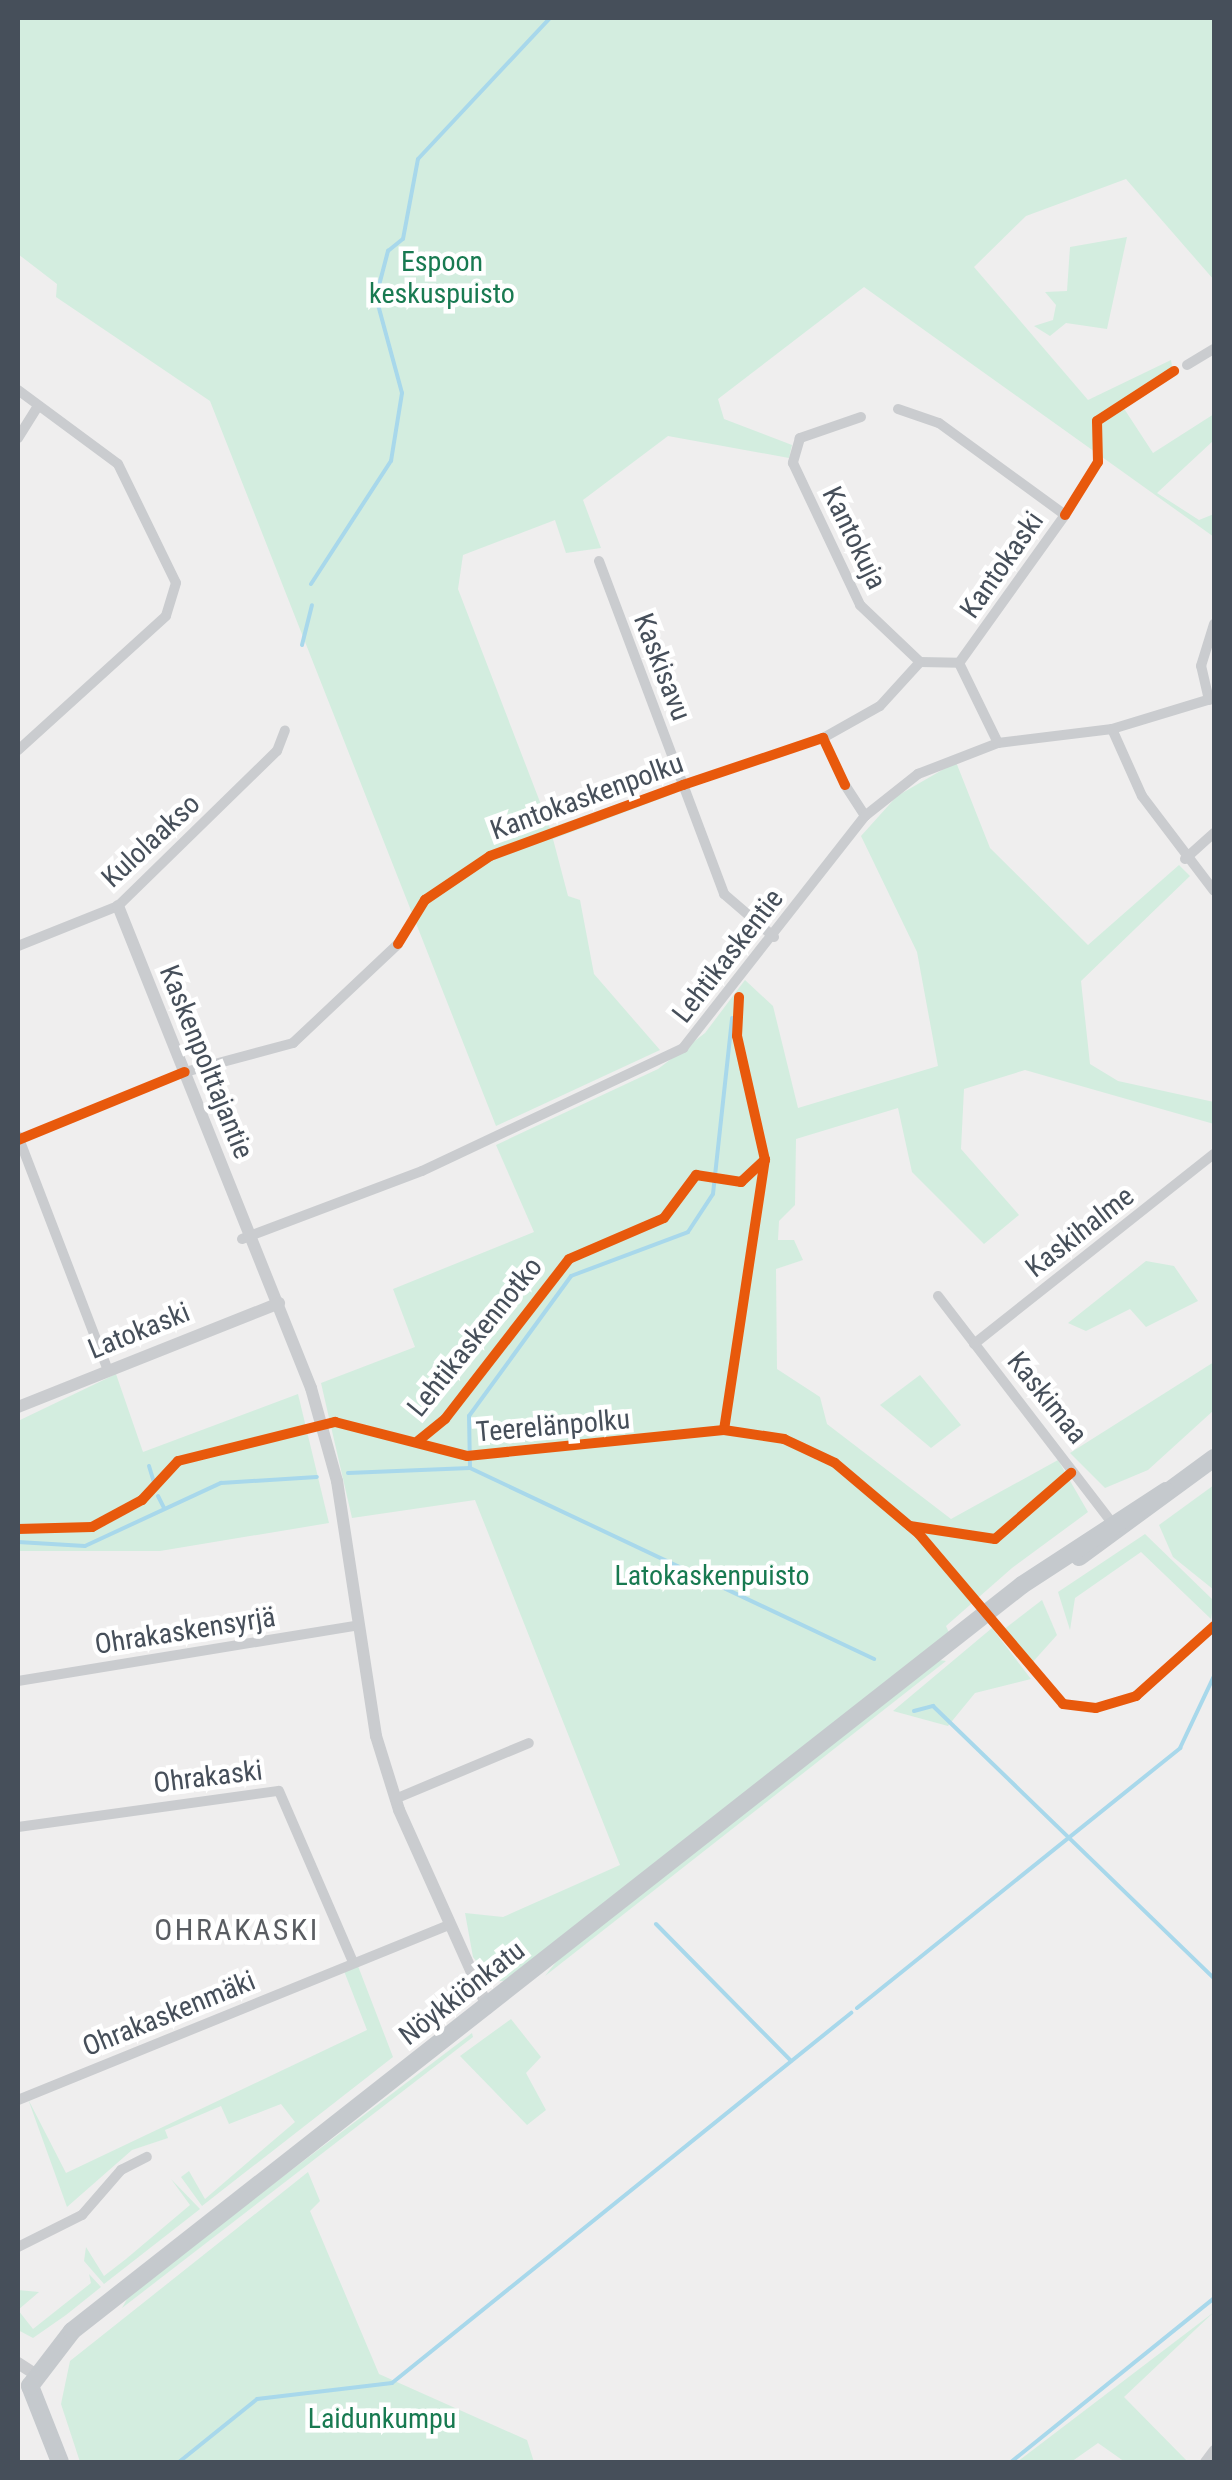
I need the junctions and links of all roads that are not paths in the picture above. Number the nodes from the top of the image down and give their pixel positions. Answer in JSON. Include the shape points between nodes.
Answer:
{"nodes":[{"id":1,"x":1214,"y":349,"type":"edge"},
{"id":2,"x":1187,"y":365,"type":"dead end"},
{"id":3,"x":18,"y":390,"type":"edge"},
{"id":4,"x":38,"y":406,"type":"junction"},
{"id":5,"x":898,"y":409,"type":"dead end"},
{"id":6,"x":861,"y":417,"type":"dead end"},
{"id":7,"x":18,"y":438,"type":"edge"},
{"id":8,"x":599,"y":560,"type":"dead end"},
{"id":9,"x":1214,"y":624,"type":"edge"},
{"id":10,"x":920,"y":662,"type":"junction"},
{"id":11,"x":959,"y":662,"type":"junction"},
{"id":12,"x":1212,"y":699,"type":"edge"},
{"id":13,"x":1112,"y":729,"type":"junction"},
{"id":14,"x":285,"y":730,"type":"dead end"},
{"id":15,"x":824,"y":738,"type":"dead end"},
{"id":16,"x":998,"y":743,"type":"junction"},
{"id":17,"x":18,"y":750,"type":"edge"},
{"id":18,"x":845,"y":785,"type":"dead end"},
{"id":19,"x":865,"y":816,"type":"junction"},
{"id":20,"x":1214,"y":833,"type":"edge"},
{"id":21,"x":1186,"y":860,"type":"junction"},
{"id":22,"x":1214,"y":891,"type":"edge"},
{"id":23,"x":118,"y":906,"type":"junction"},
{"id":24,"x":774,"y":937,"type":"junction"},
{"id":25,"x":398,"y":944,"type":"dead end"},
{"id":26,"x":18,"y":946,"type":"edge"},
{"id":27,"x":185,"y":1072,"type":"junction"},
{"id":28,"x":18,"y":1136,"type":"edge"},
{"id":29,"x":1214,"y":1154,"type":"edge"},
{"id":30,"x":247,"y":1237,"type":"junction"},
{"id":31,"x":938,"y":1296,"type":"dead end"},
{"id":32,"x":279,"y":1303,"type":"junction"},
{"id":33,"x":974,"y":1344,"type":"junction"},
{"id":34,"x":108,"y":1370,"type":"junction"},
{"id":35,"x":18,"y":1407,"type":"edge"},
{"id":36,"x":1214,"y":1458,"type":"edge"},
{"id":37,"x":1114,"y":1525,"type":"junction"},
{"id":38,"x":360,"y":1625,"type":"junction"},
{"id":39,"x":18,"y":1681,"type":"edge"},
{"id":40,"x":529,"y":1743,"type":"dead end"},
{"id":41,"x":395,"y":1800,"type":"junction"},
{"id":42,"x":18,"y":1827,"type":"edge"},
{"id":43,"x":448,"y":1925,"type":"junction"},
{"id":44,"x":352,"y":1962,"type":"junction"},
{"id":45,"x":488,"y":2008,"type":"junction"},
{"id":46,"x":18,"y":2100,"type":"edge"},
{"id":47,"x":147,"y":2157,"type":"dead end"},
{"id":48,"x":18,"y":2248,"type":"edge"},
{"id":49,"x":25,"y":2368,"type":"edge"},
{"id":50,"x":1214,"y":2450,"type":"edge"},
{"id":51,"x":60,"y":2462,"type":"edge"},
{"id":52,"x":1206,"y":2462,"type":"edge"}],
"edges":[{"from":1,"to":2,"type":"street"},
{"from":3,"to":4,"type":"street"},
{"from":4,"to":7,"type":"street"},
{"from":4,"to":17,"type":"street","via":[[118,464],[176,590],[166,616]]},
{"from":5,"to":11,"type":"street","name":"Kantokaski","via":[[939,423],[1064,515]]},
{"from":6,"to":10,"type":"street","name":"Kantokuja","via":[[800,438],[794,463],[860,605]]},
{"from":8,"to":24,"type":"street","name":"Kaskisavu","via":[[724,894]]},
{"from":9,"to":12,"type":"street","via":[[1201,666]]},
{"from":10,"to":11,"type":"street"},
{"from":10,"to":15,"type":"street","via":[[880,706]]},
{"from":11,"to":16,"type":"street"},
{"from":12,"to":13,"type":"street","name":"Lehtikaskentie"},
{"from":13,"to":16,"type":"street","name":"Lehtikaskentie"},
{"from":13,"to":21,"type":"street","via":[[1142,796]]},
{"from":14,"to":23,"type":"street","name":"Kulolaakso","via":[[277,751]]},
{"from":16,"to":19,"type":"street","name":"Lehtikaskentie","via":[[918,774]]},
{"from":18,"to":19,"type":"street"},
{"from":19,"to":24,"type":"street","name":"Lehtikaskentie"},
{"from":20,"to":21,"type":"street"},
{"from":21,"to":22,"type":"street"},
{"from":23,"to":26,"type":"street","name":"Kulolaakso"},
{"from":23,"to":27,"type":"street","name":"Kaskenpolttajantie"},
{"from":24,"to":30,"type":"street","name":"Lehtikaskentie","via":[[683,1048],[422,1172]]},
{"from":25,"to":27,"type":"street","via":[[293,1043]]},
{"from":27,"to":30,"type":"street","name":"Kaskenpolttajantie"},
{"from":28,"to":34,"type":"street"},
{"from":29,"to":33,"type":"street","name":"Kaskihalme"},
{"from":30,"to":32,"type":"street","name":"Kaskenpolttajantie"},
{"from":31,"to":33,"type":"street","name":"Kaskimaa"},
{"from":32,"to":34,"type":"street","name":"Latokaski"},
{"from":32,"to":38,"type":"street","name":"Kaskenpolttajantie","via":[[323,1424]]},
{"from":33,"to":37,"type":"street","name":"Kaskimaa"},
{"from":34,"to":35,"type":"street","name":"Latokaski"},
{"from":36,"to":37,"type":"main road","name":"Nöykkiönkatu"},
{"from":37,"to":45,"type":"main road","name":"Nöykkiönkatu","via":[[1006,1601]]},
{"from":38,"to":39,"type":"street","name":"Ohrakaskensyrjä"},
{"from":38,"to":41,"type":"street","name":"Kaskenpolttajantie"},
{"from":40,"to":41,"type":"street"},
{"from":41,"to":43,"type":"street","name":"Kaskenpolttajantie"},
{"from":42,"to":44,"type":"street","name":"Ohrakaski","via":[[279,1791]]},
{"from":43,"to":44,"type":"street","name":"Ohrakaskenmäki"},
{"from":43,"to":45,"type":"street","name":"Kaskenpolttajantie"},
{"from":44,"to":46,"type":"street","name":"Ohrakaskenmäki"},
{"from":45,"to":49,"type":"main road","name":"Nöykkiönkatu"},
{"from":47,"to":48,"type":"street","via":[[121,2170],[82,2215]]},
{"from":49,"to":51,"type":"main road","name":"Nöykkiönkatu"},
{"from":50,"to":52,"type":"street"}]}
